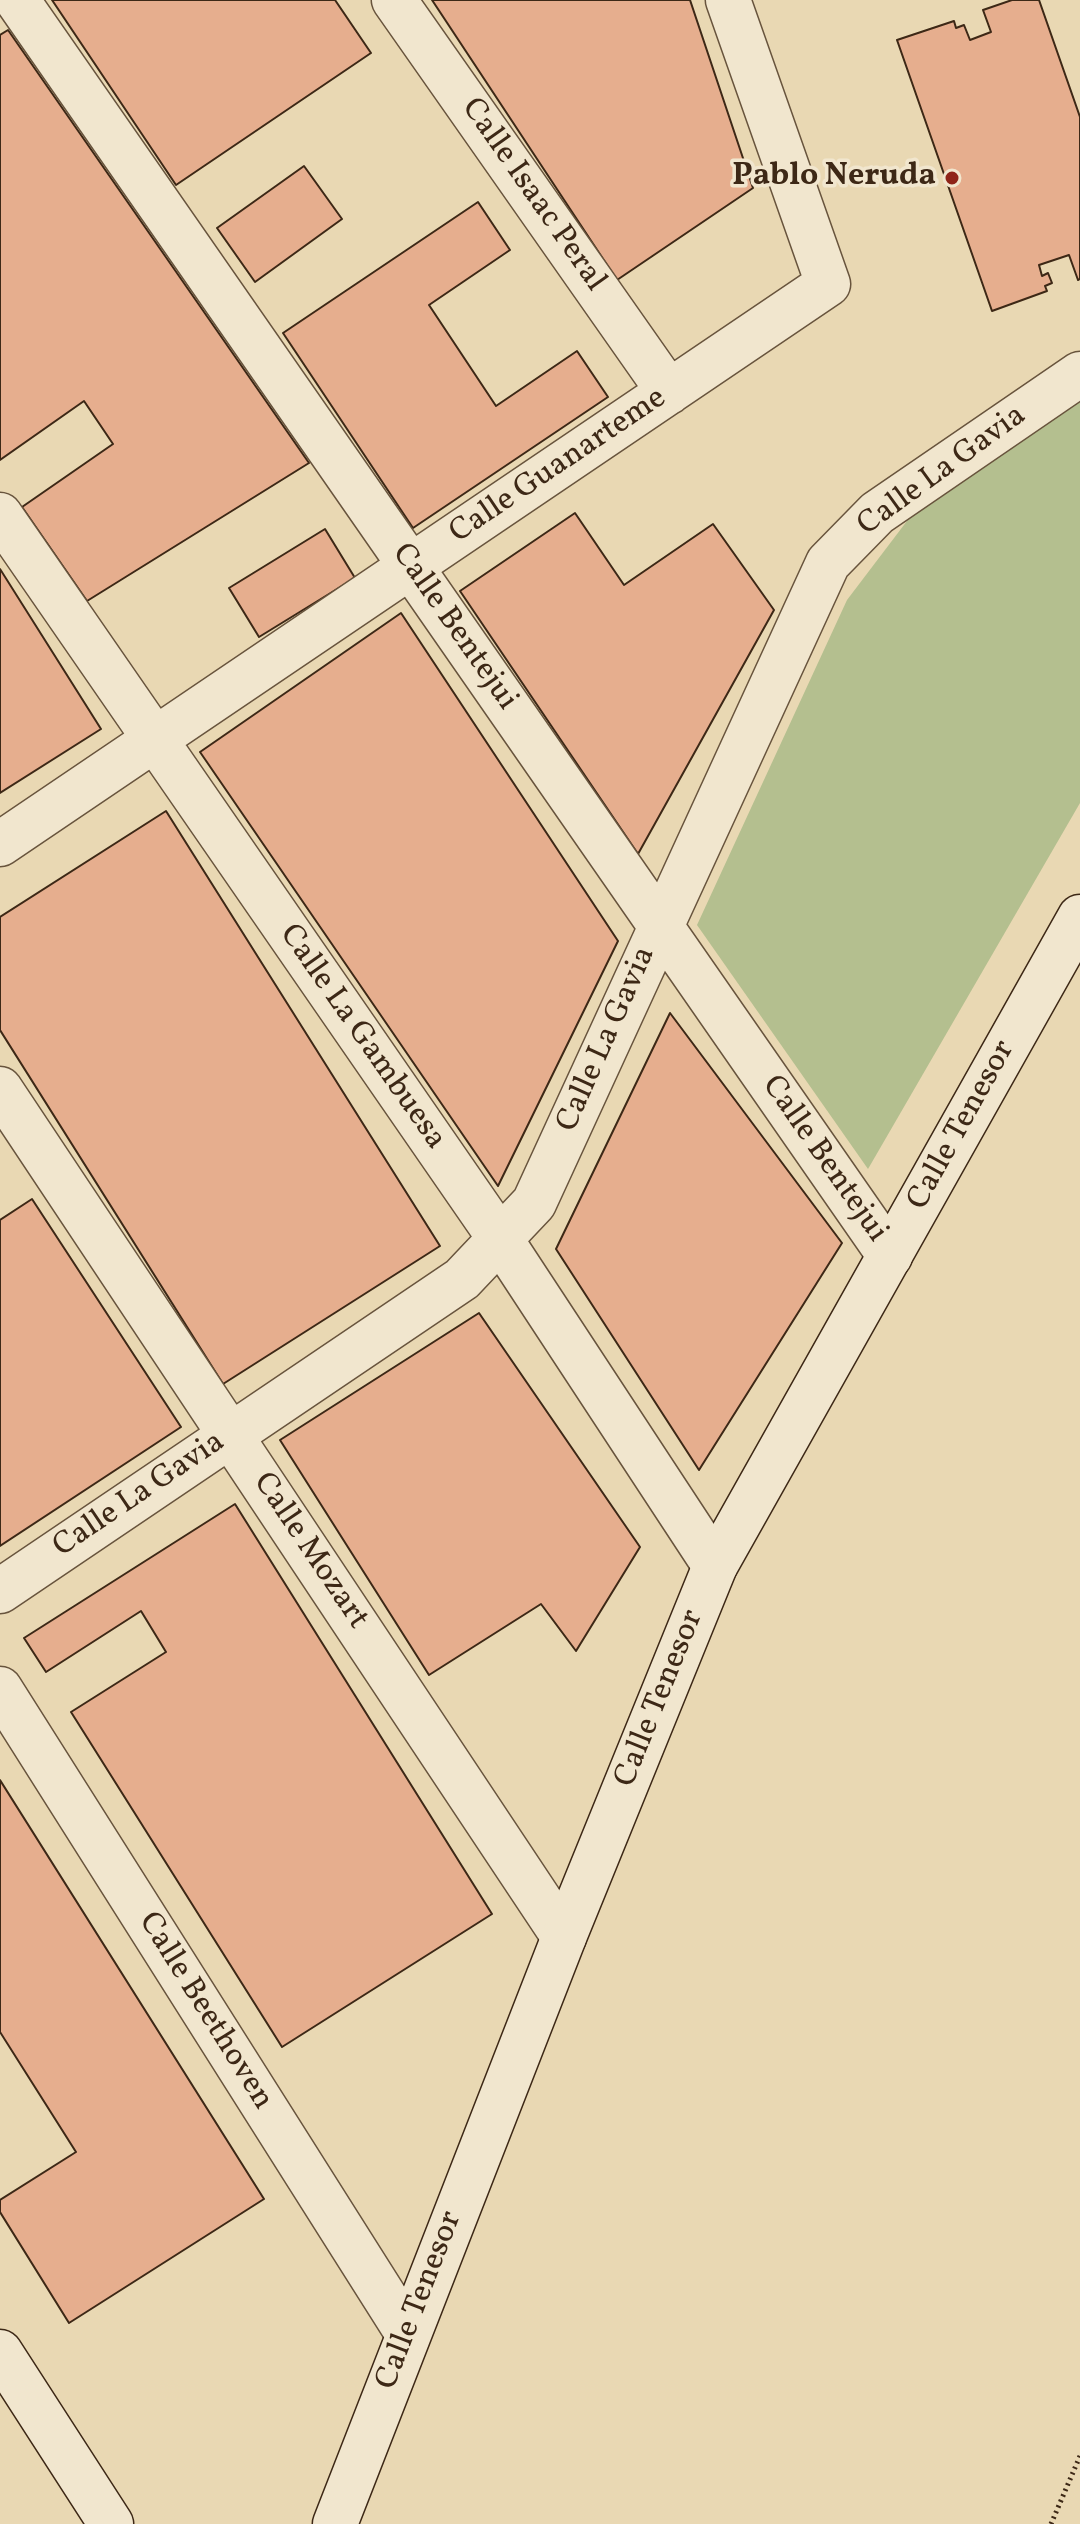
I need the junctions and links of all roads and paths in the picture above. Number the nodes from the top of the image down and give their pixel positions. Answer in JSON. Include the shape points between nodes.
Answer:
{"nodes":[{"id":1,"x":17,"y":0,"type":"edge"},
{"id":2,"x":394,"y":0,"type":"edge"},
{"id":3,"x":728,"y":0,"type":"edge"},
{"id":4,"x":1080,"y":374,"type":"edge"},
{"id":5,"x":669,"y":392,"type":"junction"},
{"id":6,"x":0,"y":515,"type":"edge"},
{"id":7,"x":411,"y":567,"type":"junction"},
{"id":8,"x":154,"y":738,"type":"junction"},
{"id":9,"x":0,"y":844,"type":"edge"},
{"id":10,"x":1080,"y":917,"type":"edge"},
{"id":11,"x":660,"y":926,"type":"junction"},
{"id":12,"x":0,"y":1089,"type":"edge"},
{"id":13,"x":501,"y":1240,"type":"junction"},
{"id":14,"x":890,"y":1256,"type":"junction"},
{"id":15,"x":231,"y":1434,"type":"junction"},
{"id":16,"x":715,"y":1566,"type":"junction"},
{"id":17,"x":0,"y":1591,"type":"edge"},
{"id":18,"x":0,"y":1689,"type":"edge"},
{"id":19,"x":564,"y":1937,"type":"junction"},
{"id":20,"x":408,"y":2334,"type":"junction"},
{"id":21,"x":0,"y":2352,"type":"edge"},
{"id":22,"x":1080,"y":2456,"type":"edge"},
{"id":23,"x":111,"y":2524,"type":"edge"},
{"id":24,"x":335,"y":2524,"type":"edge"},
{"id":25,"x":1051,"y":2524,"type":"edge"}],
"edges":[{"from":1,"to":7,"type":"street","name":"Calle Bentejui"},
{"from":2,"to":5,"type":"street","name":"Calle Isaac Peral"},
{"from":3,"to":5,"type":"street","name":"Calle Guanarteme","via":[[828,284]]},
{"from":4,"to":11,"type":"street","name":"Calle La Gavia","via":[[877,513],[828,563]]},
{"from":5,"to":7,"type":"street","name":"Calle Guanarteme"},
{"from":6,"to":8,"type":"street","name":"Calle La Gambuesa"},
{"from":7,"to":8,"type":"street","name":"Calle Guanarteme"},
{"from":7,"to":11,"type":"street","name":"Calle Bentejui"},
{"from":8,"to":9,"type":"street","name":"Calle Guanarteme"},
{"from":8,"to":13,"type":"street","name":"Calle La Gambuesa"},
{"from":10,"to":14,"type":"street","name":"Calle Tenesor"},
{"from":11,"to":13,"type":"street","name":"Calle La Gavia","via":[[534,1203]]},
{"from":11,"to":14,"type":"street","name":"Calle Bentejui"},
{"from":12,"to":15,"type":"street","name":"Calle Mozart"},
{"from":13,"to":15,"type":"street","name":"Calle La Gavia","via":[[462,1279]]},
{"from":13,"to":16,"type":"street","name":"Calle La Gambuesa"},
{"from":14,"to":16,"type":"street","name":"Calle Tenesor"},
{"from":15,"to":17,"type":"street","name":"Calle La Gavia"},
{"from":15,"to":19,"type":"street","name":"Calle Mozart"},
{"from":16,"to":19,"type":"street","name":"Calle Tenesor"},
{"from":18,"to":20,"type":"street","name":"Calle Beethoven"},
{"from":19,"to":20,"type":"street","name":"Calle Tenesor"},
{"from":20,"to":24,"type":"street","name":"Calle Tenesor"},
{"from":21,"to":23,"type":"street"},
{"from":22,"to":25,"type":"path"}]}
